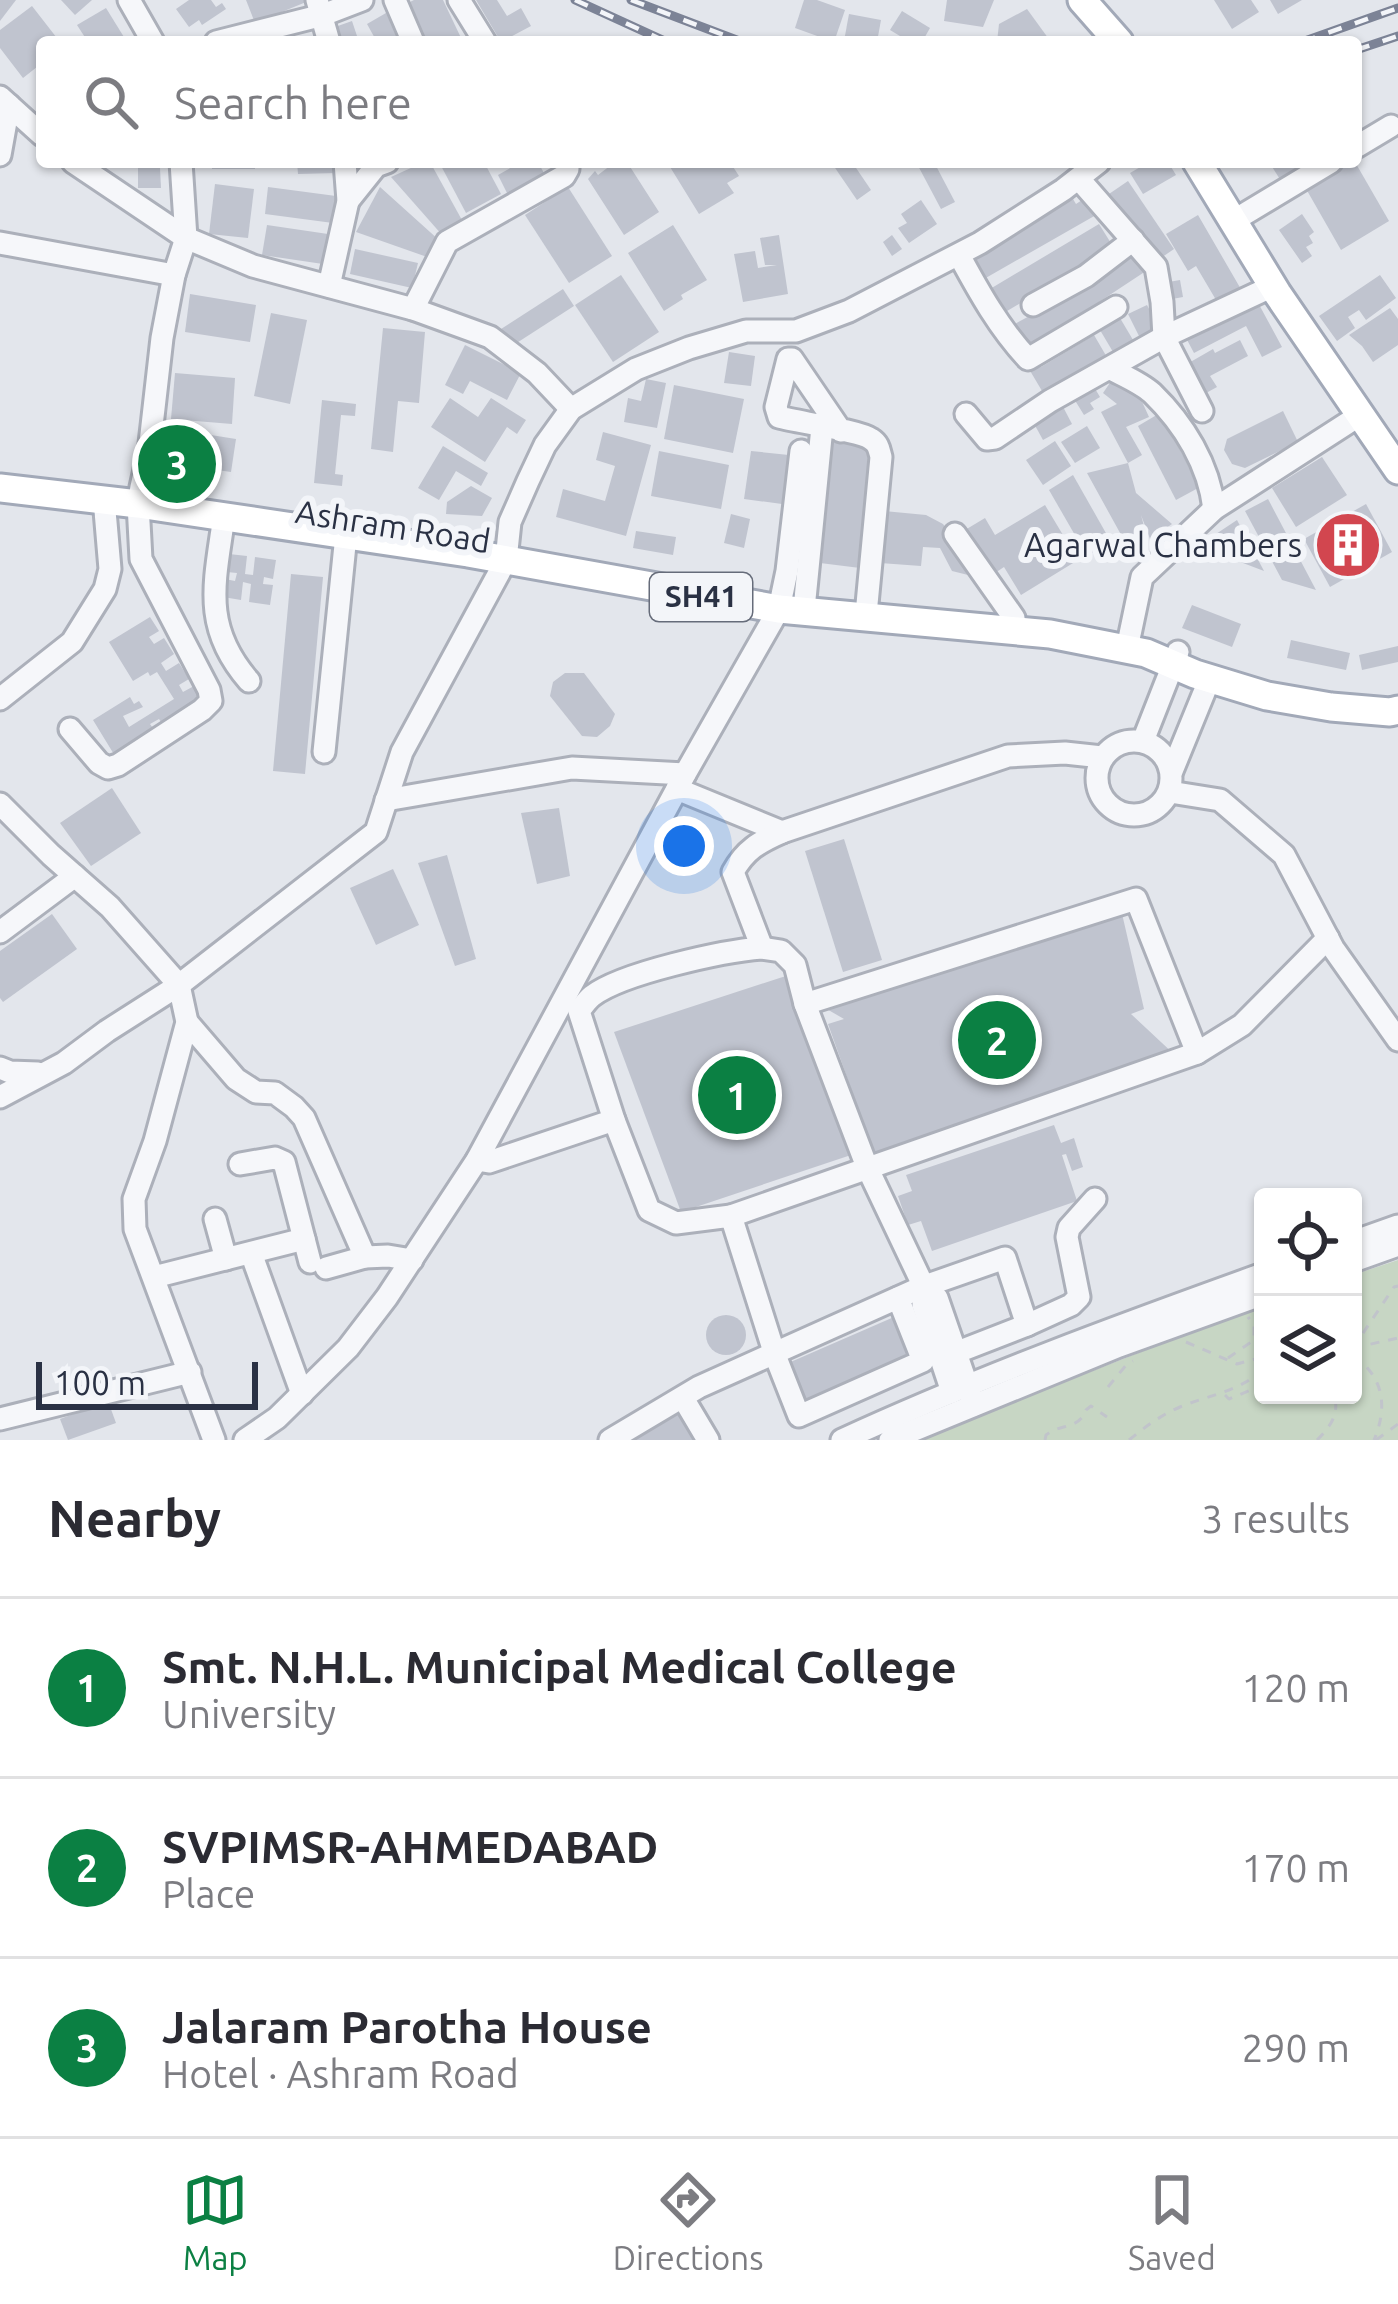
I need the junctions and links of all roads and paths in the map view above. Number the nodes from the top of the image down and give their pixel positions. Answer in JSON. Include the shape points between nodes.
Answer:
{"nodes":[{"id":1,"x":129,"y":0,"type":"edge"},
{"id":2,"x":362,"y":0,"type":"edge"},
{"id":3,"x":394,"y":0,"type":"edge"},
{"id":4,"x":459,"y":0,"type":"edge"},
{"id":5,"x":1082,"y":0,"type":"edge"},
{"id":6,"x":320,"y":8,"type":"edge"},
{"id":7,"x":150,"y":36,"type":"edge"},
{"id":8,"x":234,"y":36,"type":"edge"},
{"id":9,"x":410,"y":36,"type":"edge"},
{"id":10,"x":481,"y":36,"type":"edge"},
{"id":11,"x":1114,"y":36,"type":"edge"},
{"id":12,"x":4,"y":101,"type":"edge"},
{"id":13,"x":1396,"y":124,"type":"edge"},
{"id":14,"x":36,"y":130,"type":"edge"},
{"id":15,"x":1362,"y":144,"type":"edge"},
{"id":16,"x":0,"y":155,"type":"edge"},
{"id":17,"x":82,"y":168,"type":"edge"},
{"id":18,"x":182,"y":168,"type":"edge"},
{"id":19,"x":345,"y":168,"type":"edge"},
{"id":20,"x":374,"y":168,"type":"edge"},
{"id":21,"x":568,"y":168,"type":"edge"},
{"id":22,"x":1092,"y":168,"type":"edge"},
{"id":23,"x":1201,"y":168,"type":"edge"},
{"id":24,"x":1321,"y":168,"type":"edge"},
{"id":25,"x":1078,"y":179,"type":"junction"},
{"id":26,"x":348,"y":201,"type":"junction"},
{"id":27,"x":1233,"y":221,"type":"junction"},
{"id":28,"x":186,"y":238,"type":"junction"},
{"id":29,"x":1133,"y":240,"type":"junction"},
{"id":30,"x":0,"y":243,"type":"edge"},
{"id":31,"x":959,"y":255,"type":"junction"},
{"id":32,"x":174,"y":274,"type":"junction"},
{"id":33,"x":329,"y":286,"type":"junction"},
{"id":34,"x":1273,"y":286,"type":"junction"},
{"id":35,"x":1033,"y":305,"type":"dead end"},
{"id":36,"x":1116,"y":307,"type":"dead end"},
{"id":37,"x":413,"y":309,"type":"junction"},
{"id":38,"x":1164,"y":337,"type":"junction"},
{"id":39,"x":1111,"y":369,"type":"junction"},
{"id":40,"x":571,"y":409,"type":"junction"},
{"id":41,"x":1202,"y":411,"type":"dead end"},
{"id":42,"x":967,"y":414,"type":"dead end"},
{"id":43,"x":1360,"y":415,"type":"junction"},
{"id":44,"x":801,"y":451,"type":"dead end"},
{"id":45,"x":1398,"y":470,"type":"edge"},
{"id":46,"x":0,"y":472,"type":"edge"},
{"id":47,"x":0,"y":488,"type":"edge"},
{"id":48,"x":139,"y":496,"type":"junction"},
{"id":49,"x":104,"y":500,"type":"junction"},
{"id":50,"x":1214,"y":509,"type":"junction"},
{"id":51,"x":224,"y":516,"type":"junction"},
{"id":52,"x":955,"y":534,"type":"dead end"},
{"id":53,"x":346,"y":535,"type":"junction"},
{"id":54,"x":506,"y":552,"type":"junction"},
{"id":55,"x":789,"y":602,"type":"junction"},
{"id":56,"x":867,"y":604,"type":"junction"},
{"id":57,"x":1014,"y":618,"type":"junction"},
{"id":58,"x":1126,"y":644,"type":"junction"},
{"id":59,"x":1176,"y":658,"type":"junction"},
{"id":60,"x":1210,"y":678,"type":"junction"},
{"id":61,"x":249,"y":681,"type":"dead end"},
{"id":62,"x":1398,"y":693,"type":"edge"},
{"id":63,"x":0,"y":699,"type":"edge"},
{"id":64,"x":1398,"y":710,"type":"edge"},
{"id":65,"x":70,"y":729,"type":"dead end"},
{"id":66,"x":1143,"y":741,"type":"junction"},
{"id":67,"x":324,"y":752,"type":"dead end"},
{"id":68,"x":1102,"y":757,"type":"junction"},
{"id":69,"x":681,"y":781,"type":"junction"},
{"id":70,"x":1171,"y":781,"type":"junction"},
{"id":71,"x":386,"y":800,"type":"junction"},
{"id":72,"x":5,"y":817,"type":"edge"},
{"id":73,"x":782,"y":832,"type":"junction"},
{"id":74,"x":75,"y":876,"type":"junction"},
{"id":75,"x":0,"y":932,"type":"edge"},
{"id":76,"x":1328,"y":938,"type":"junction"},
{"id":77,"x":762,"y":948,"type":"junction"},
{"id":78,"x":179,"y":985,"type":"junction"},
{"id":79,"x":805,"y":1004,"type":"junction"},
{"id":80,"x":188,"y":1022,"type":"junction"},
{"id":81,"x":1398,"y":1040,"type":"edge"},
{"id":82,"x":1196,"y":1053,"type":"junction"},
{"id":83,"x":0,"y":1068,"type":"edge"},
{"id":84,"x":45,"y":1072,"type":"junction"},
{"id":85,"x":0,"y":1097,"type":"edge"},
{"id":86,"x":614,"y":1120,"type":"junction"},
{"id":87,"x":477,"y":1160,"type":"junction"},
{"id":88,"x":240,"y":1164,"type":"dead end"},
{"id":89,"x":867,"y":1166,"type":"junction"},
{"id":90,"x":1095,"y":1198,"type":"dead end"},
{"id":91,"x":731,"y":1216,"type":"junction"},
{"id":92,"x":215,"y":1219,"type":"dead end"},
{"id":93,"x":1398,"y":1226,"type":"edge"},
{"id":94,"x":304,"y":1239,"type":"junction"},
{"id":95,"x":1362,"y":1239,"type":"edge"},
{"id":96,"x":1398,"y":1245,"type":"edge"},
{"id":97,"x":250,"y":1252,"type":"junction"},
{"id":98,"x":365,"y":1258,"type":"junction"},
{"id":99,"x":226,"y":1259,"type":"junction"},
{"id":100,"x":1362,"y":1259,"type":"edge"},
{"id":101,"x":412,"y":1260,"type":"junction"},
{"id":102,"x":154,"y":1277,"type":"junction"},
{"id":103,"x":1254,"y":1277,"type":"edge"},
{"id":104,"x":1398,"y":1286,"type":"edge"},
{"id":105,"x":923,"y":1287,"type":"junction"},
{"id":106,"x":1257,"y":1296,"type":"edge"},
{"id":107,"x":898,"y":1298,"type":"junction"},
{"id":108,"x":1244,"y":1311,"type":"dead end"},
{"id":109,"x":1027,"y":1325,"type":"junction"},
{"id":110,"x":1254,"y":1325,"type":"edge"},
{"id":111,"x":1362,"y":1335,"type":"edge"},
{"id":112,"x":1398,"y":1338,"type":"edge"},
{"id":113,"x":1254,"y":1340,"type":"edge"},
{"id":114,"x":1184,"y":1341,"type":"dead end"},
{"id":115,"x":1362,"y":1346,"type":"edge"},
{"id":116,"x":955,"y":1353,"type":"junction"},
{"id":117,"x":776,"y":1354,"type":"junction"},
{"id":118,"x":1146,"y":1356,"type":"dead end"},
{"id":119,"x":1227,"y":1359,"type":"junction"},
{"id":120,"x":1254,"y":1359,"type":"edge"},
{"id":121,"x":1362,"y":1362,"type":"edge"},
{"id":122,"x":190,"y":1372,"type":"junction"},
{"id":123,"x":1254,"y":1378,"type":"edge"},
{"id":124,"x":1108,"y":1387,"type":"dead end"},
{"id":125,"x":1254,"y":1389,"type":"edge"},
{"id":126,"x":302,"y":1394,"type":"junction"},
{"id":127,"x":964,"y":1394,"type":"junction"},
{"id":128,"x":1223,"y":1394,"type":"junction"},
{"id":129,"x":683,"y":1398,"type":"junction"},
{"id":130,"x":1335,"y":1404,"type":"edge"},
{"id":131,"x":1107,"y":1417,"type":"dead end"},
{"id":132,"x":0,"y":1419,"type":"edge"},
{"id":133,"x":1398,"y":1424,"type":"edge"},
{"id":134,"x":866,"y":1435,"type":"edge"},
{"id":135,"x":214,"y":1440,"type":"edge"},
{"id":136,"x":244,"y":1440,"type":"edge"},
{"id":137,"x":610,"y":1440,"type":"edge"},
{"id":138,"x":708,"y":1440,"type":"edge"},
{"id":139,"x":842,"y":1440,"type":"edge"},
{"id":140,"x":890,"y":1440,"type":"edge"},
{"id":141,"x":1045,"y":1440,"type":"edge"},
{"id":142,"x":1129,"y":1440,"type":"edge"},
{"id":143,"x":1317,"y":1440,"type":"edge"},
{"id":144,"x":1375,"y":1440,"type":"edge"}],
"edges":[{"from":1,"to":7,"type":"street"},
{"from":2,"to":6,"type":"street"},
{"from":3,"to":9,"type":"street"},
{"from":4,"to":10,"type":"street"},
{"from":5,"to":11,"type":"main road"},
{"from":6,"to":8,"type":"street"},
{"from":12,"to":14,"type":"street"},
{"from":12,"to":16,"type":"street"},
{"from":13,"to":15,"type":"street"},
{"from":17,"to":28,"type":"street"},
{"from":18,"to":28,"type":"street"},
{"from":19,"to":26,"type":"street"},
{"from":20,"to":26,"type":"street"},
{"from":21,"to":37,"type":"street","via":[[447,242]]},
{"from":22,"to":25,"type":"street"},
{"from":23,"to":27,"type":"main road"},
{"from":24,"to":27,"type":"street"},
{"from":25,"to":29,"type":"street"},
{"from":25,"to":31,"type":"street"},
{"from":26,"to":33,"type":"street"},
{"from":27,"to":34,"type":"main road"},
{"from":28,"to":32,"type":"street"},
{"from":28,"to":33,"type":"street"},
{"from":29,"to":35,"type":"street"},
{"from":29,"to":38,"type":"street","via":[[1156,267]]},
{"from":30,"to":32,"type":"street"},
{"from":31,"to":36,"type":"street","via":[[1028,359]]},
{"from":31,"to":40,"type":"street","via":[[796,331],[746,332],[636,369]]},
{"from":32,"to":48,"type":"street"},
{"from":33,"to":37,"type":"street"},
{"from":34,"to":38,"type":"street"},
{"from":34,"to":43,"type":"main road"},
{"from":37,"to":40,"type":"street","via":[[490,338]]},
{"from":38,"to":39,"type":"street"},
{"from":38,"to":41,"type":"street"},
{"from":39,"to":42,"type":"street","via":[[995,438]]},
{"from":39,"to":50,"type":"street","via":[[1150,390],[1190,440]]},
{"from":40,"to":54,"type":"street","via":[[528,481]]},
{"from":43,"to":45,"type":"main road"},
{"from":43,"to":50,"type":"street"},
{"from":44,"to":55,"type":"street"},
{"from":46,"to":48,"type":"main road","name":"Ashram Road"},
{"from":47,"to":49,"type":"main road","name":"Ashram Road","number":"SH41"},
{"from":48,"to":49,"type":"main road","name":"Ashram Road","number":"SH41"},
{"from":48,"to":51,"type":"main road","name":"Ashram Road","number":"SH41"},
{"from":48,"to":54,"type":"main road","name":"Ashram Road"},
{"from":48,"to":65,"type":"street","via":[[141,559],[211,701],[108,768]]},
{"from":49,"to":63,"type":"street","via":[[105,589],[72,642]]},
{"from":50,"to":58,"type":"street","via":[[1142,577]]},
{"from":51,"to":53,"type":"main road","name":"Ashram Road","number":"SH41"},
{"from":51,"to":61,"type":"street","via":[[214,614]]},
{"from":52,"to":57,"type":"street"},
{"from":53,"to":54,"type":"main road","name":"Ashram Road","number":"SH41"},
{"from":53,"to":67,"type":"street"},
{"from":54,"to":55,"type":"main road","name":"Ashram Road","number":"SH41"},
{"from":54,"to":71,"type":"street","via":[[402,752]]},
{"from":55,"to":56,"type":"main road","name":"Ashram Road"},
{"from":55,"to":56,"type":"street","via":[[831,429],[871,438],[881,457]]},
{"from":55,"to":58,"type":"main road","name":"Ashram Road","number":"SH41"},
{"from":55,"to":69,"type":"street"},
{"from":56,"to":57,"type":"main road","name":"Ashram Road"},
{"from":57,"to":58,"type":"main road","name":"Ashram Road"},
{"from":58,"to":59,"type":"main road","name":"Ashram Road","number":"SH41"},
{"from":59,"to":60,"type":"main road","name":"Ashram Road","number":"SH41"},
{"from":59,"to":62,"type":"main road","name":"Ashram Road","via":[[1289,683]]},
{"from":59,"to":66,"type":"street"},
{"from":60,"to":64,"type":"main road","name":"Ashram Road","number":"SH41","via":[[1330,707]]},
{"from":60,"to":70,"type":"street"},
{"from":66,"to":68,"type":"street","via":[[1120,742]]},
{"from":66,"to":70,"type":"street","via":[[1162,752]]},
{"from":68,"to":70,"type":"street","via":[[1101,798],[1117,812],[1157,809]]},
{"from":68,"to":73,"type":"street","via":[[1008,756]]},
{"from":69,"to":71,"type":"street","via":[[572,768]]},
{"from":69,"to":73,"type":"street"},
{"from":69,"to":87,"type":"street"},
{"from":70,"to":76,"type":"street","via":[[1220,800],[1284,855]]},
{"from":71,"to":78,"type":"street","via":[[376,832]]},
{"from":72,"to":74,"type":"street"},
{"from":73,"to":77,"type":"street","via":[[743,853],[733,872]]},
{"from":74,"to":75,"type":"street"},
{"from":74,"to":78,"type":"street"},
{"from":76,"to":81,"type":"street"},
{"from":76,"to":82,"type":"street","via":[[1242,1025]]},
{"from":77,"to":79,"type":"street","via":[[781,951],[795,965]]},
{"from":77,"to":86,"type":"street","via":[[644,973],[594,994],[579,1011]]},
{"from":78,"to":80,"type":"street"},
{"from":78,"to":84,"type":"street"},
{"from":79,"to":82,"type":"street","via":[[1136,899]]},
{"from":79,"to":89,"type":"street"},
{"from":80,"to":98,"type":"street","via":[[236,1079],[275,1093],[304,1118]]},
{"from":80,"to":102,"type":"street","via":[[134,1199]]},
{"from":82,"to":89,"type":"street"},
{"from":83,"to":84,"type":"street"},
{"from":84,"to":85,"type":"street"},
{"from":86,"to":87,"type":"street"},
{"from":86,"to":91,"type":"street","via":[[649,1210],[676,1222]]},
{"from":87,"to":101,"type":"street"},
{"from":88,"to":94,"type":"street","via":[[284,1162]]},
{"from":89,"to":91,"type":"street"},
{"from":89,"to":105,"type":"street"},
{"from":90,"to":109,"type":"street","via":[[1067,1237],[1079,1297]]},
{"from":91,"to":117,"type":"street"},
{"from":92,"to":99,"type":"street"},
{"from":93,"to":95,"type":"street"},
{"from":94,"to":97,"type":"street"},
{"from":94,"to":98,"type":"street","via":[[318,1265]]},
{"from":96,"to":100,"type":"street"},
{"from":97,"to":99,"type":"street"},
{"from":97,"to":126,"type":"street"},
{"from":98,"to":101,"type":"street"},
{"from":99,"to":102,"type":"street"},
{"from":101,"to":126,"type":"street","via":[[348,1348]]},
{"from":102,"to":122,"type":"street"},
{"from":103,"to":127,"type":"street"},
{"from":104,"to":111,"type":"path"},
{"from":105,"to":107,"type":"street"},
{"from":105,"to":109,"type":"street","via":[[1005,1258]]},
{"from":105,"to":116,"type":"street","via":[[937,1298]]},
{"from":105,"to":127,"type":"street","via":[[923,1305]]},
{"from":106,"to":127,"type":"street"},
{"from":107,"to":117,"type":"street"},
{"from":107,"to":117,"type":"street","via":[[923,1360],[799,1416]]},
{"from":108,"to":110,"type":"path"},
{"from":109,"to":116,"type":"street"},
{"from":112,"to":115,"type":"path"},
{"from":113,"to":119,"type":"path"},
{"from":114,"to":119,"type":"path"},
{"from":116,"to":127,"type":"street"},
{"from":117,"to":129,"type":"street"},
{"from":118,"to":124,"type":"path"},
{"from":119,"to":120,"type":"path"},
{"from":121,"to":144,"type":"path","via":[[1382,1404]]},
{"from":122,"to":132,"type":"street"},
{"from":122,"to":135,"type":"street"},
{"from":123,"to":128,"type":"path"},
{"from":125,"to":128,"type":"path"},
{"from":126,"to":136,"type":"street"},
{"from":127,"to":134,"type":"street"},
{"from":127,"to":140,"type":"street"},
{"from":128,"to":142,"type":"path","via":[[1183,1406]]},
{"from":129,"to":137,"type":"street"},
{"from":129,"to":138,"type":"street"},
{"from":130,"to":143,"type":"path"},
{"from":131,"to":141,"type":"path","via":[[1091,1406],[1076,1425],[1059,1426]]},
{"from":133,"to":144,"type":"path"},
{"from":134,"to":139,"type":"street"}]}
